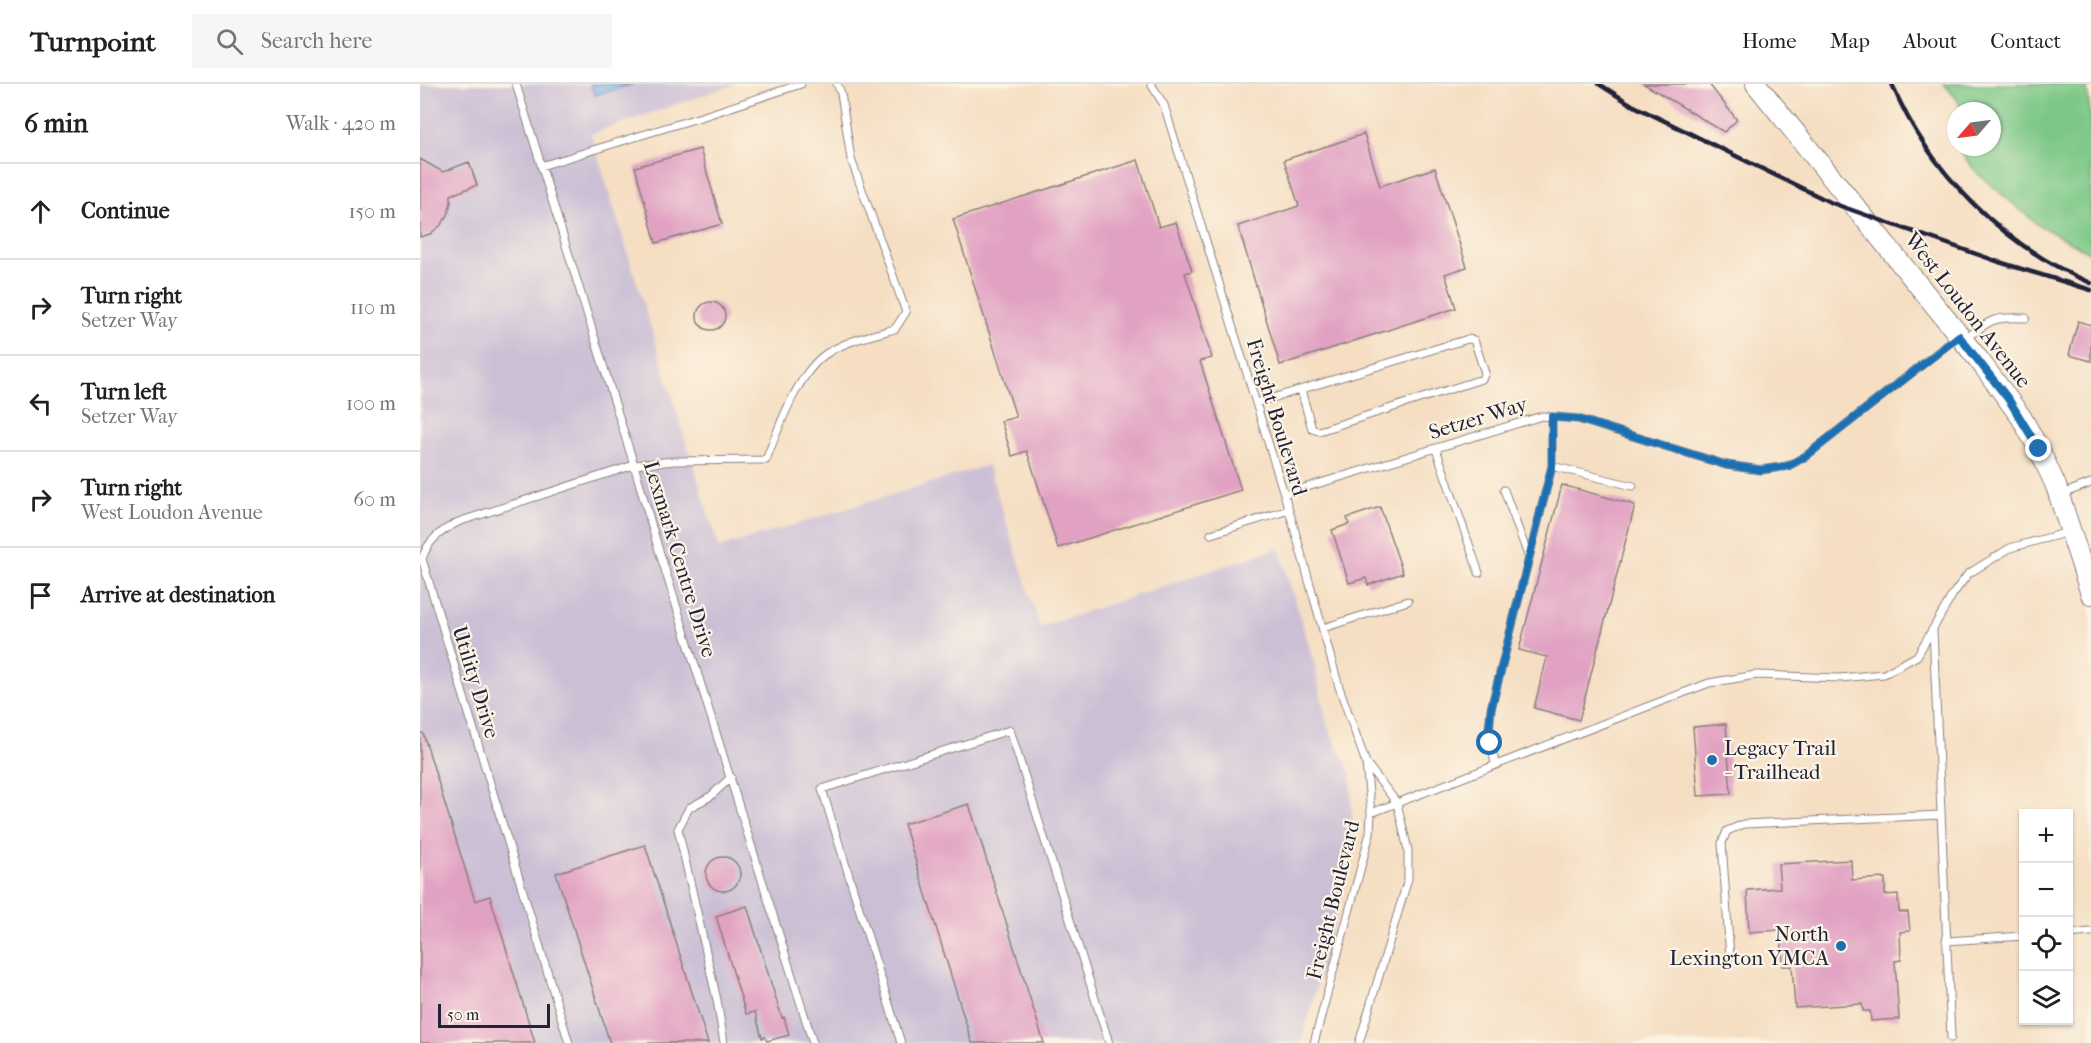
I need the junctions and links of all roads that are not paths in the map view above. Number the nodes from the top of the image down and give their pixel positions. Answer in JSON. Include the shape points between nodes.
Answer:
{"nodes":[{"id":1,"x":516,"y":84,"type":"edge"},
{"id":2,"x":801,"y":84,"type":"edge"},
{"id":3,"x":837,"y":84,"type":"edge"},
{"id":4,"x":1151,"y":84,"type":"edge"},
{"id":5,"x":1756,"y":84,"type":"edge"},
{"id":6,"x":541,"y":166,"type":"junction"},
{"id":7,"x":2026,"y":318,"type":"dead end"},
{"id":8,"x":1961,"y":338,"type":"junction"},
{"id":9,"x":1301,"y":390,"type":"junction"},
{"id":10,"x":1256,"y":404,"type":"junction"},
{"id":11,"x":1552,"y":417,"type":"junction"},
{"id":12,"x":1436,"y":448,"type":"junction"},
{"id":13,"x":634,"y":465,"type":"junction"},
{"id":14,"x":1552,"y":466,"type":"junction"},
{"id":15,"x":2091,"y":483,"type":"edge"},
{"id":16,"x":1632,"y":486,"type":"dead end"},
{"id":17,"x":1503,"y":490,"type":"dead end"},
{"id":18,"x":1284,"y":494,"type":"junction"},
{"id":19,"x":2059,"y":495,"type":"junction"},
{"id":20,"x":1289,"y":510,"type":"junction"},
{"id":21,"x":2071,"y":532,"type":"junction"},
{"id":22,"x":1211,"y":534,"type":"dead end"},
{"id":23,"x":433,"y":539,"type":"junction"},
{"id":24,"x":420,"y":548,"type":"edge"},
{"id":25,"x":1529,"y":558,"type":"junction"},
{"id":26,"x":1479,"y":573,"type":"dead end"},
{"id":27,"x":2091,"y":594,"type":"edge"},
{"id":28,"x":1408,"y":602,"type":"dead end"},
{"id":29,"x":1323,"y":628,"type":"junction"},
{"id":30,"x":1933,"y":628,"type":"junction"},
{"id":31,"x":1366,"y":763,"type":"junction"},
{"id":32,"x":1495,"y":764,"type":"junction"},
{"id":33,"x":731,"y":777,"type":"junction"},
{"id":34,"x":1397,"y":803,"type":"junction"},
{"id":35,"x":1371,"y":813,"type":"junction"},
{"id":36,"x":1941,"y":815,"type":"junction"},
{"id":37,"x":2091,"y":932,"type":"edge"},
{"id":38,"x":2073,"y":934,"type":"edge"},
{"id":39,"x":2019,"y":936,"type":"edge"},
{"id":40,"x":1946,"y":941,"type":"junction"},
{"id":41,"x":1730,"y":957,"type":"dead end"},
{"id":42,"x":1951,"y":1038,"type":"dead end"},
{"id":43,"x":569,"y":1043,"type":"edge"},
{"id":44,"x":724,"y":1043,"type":"edge"},
{"id":45,"x":813,"y":1043,"type":"edge"},
{"id":46,"x":901,"y":1043,"type":"edge"},
{"id":47,"x":1109,"y":1043,"type":"edge"},
{"id":48,"x":1314,"y":1043,"type":"edge"},
{"id":49,"x":1359,"y":1043,"type":"edge"}],
"edges":[{"from":1,"to":6,"type":"lane","name":"Lexmark Centre Drive"},
{"from":2,"to":6,"type":"lane"},
{"from":3,"to":13,"type":"lane","via":[[851,159],[906,312],[895,329],[826,353],[804,377],[784,413],[766,460]]},
{"from":4,"to":10,"type":"lane","name":"Freight Boulevard","via":[[1164,105]]},
{"from":5,"to":8,"type":"main road","name":"West Loudon Avenue"},
{"from":6,"to":13,"type":"lane","name":"Lexmark Centre Drive"},
{"from":7,"to":8,"type":"lane","name":"Setzer Way","via":[[2005,316]]},
{"from":8,"to":11,"type":"lane","name":"Setzer Way","via":[[1788,466],[1761,470],[1726,465],[1578,419]]},
{"from":8,"to":19,"type":"main road","name":"West Loudon Avenue","via":[[2020,417]]},
{"from":9,"to":9,"type":"lane","via":[[1468,339],[1474,340],[1485,373],[1482,379],[1318,431],[1312,429]]},
{"from":9,"to":10,"type":"lane"},
{"from":10,"to":18,"type":"lane","name":"Freight Boulevard"},
{"from":11,"to":12,"type":"lane","name":"Setzer Way","via":[[1514,423]]},
{"from":11,"to":14,"type":"lane"},
{"from":12,"to":18,"type":"lane","name":"Setzer Way"},
{"from":12,"to":26,"type":"lane"},
{"from":13,"to":23,"type":"lane","via":[[458,522]]},
{"from":13,"to":33,"type":"lane","name":"Lexmark Centre Drive"},
{"from":14,"to":16,"type":"lane"},
{"from":14,"to":25,"type":"lane"},
{"from":15,"to":19,"type":"lane"},
{"from":17,"to":25,"type":"lane"},
{"from":18,"to":20,"type":"lane","name":"Freight Boulevard"},
{"from":19,"to":21,"type":"main road","name":"West Loudon Avenue"},
{"from":20,"to":22,"type":"lane"},
{"from":20,"to":29,"type":"lane","name":"Freight Boulevard"},
{"from":21,"to":27,"type":"main road","name":"West Loudon Avenue"},
{"from":21,"to":30,"type":"lane","via":[[2010,548],[1968,574]]},
{"from":23,"to":24,"type":"lane"},
{"from":23,"to":43,"type":"lane","name":"Utility Drive","via":[[422,559]]},
{"from":25,"to":32,"type":"lane","via":[[1491,709],[1489,730]]},
{"from":28,"to":29,"type":"lane"},
{"from":29,"to":31,"type":"lane","name":"Freight Boulevard"},
{"from":30,"to":32,"type":"lane","via":[[1917,656],[1884,674],[1840,678],[1756,675],[1709,683]]},
{"from":30,"to":36,"type":"lane"},
{"from":31,"to":34,"type":"lane","name":"Freight Boulevard"},
{"from":31,"to":35,"type":"lane","name":"Freight Boulevard"},
{"from":32,"to":34,"type":"lane"},
{"from":33,"to":44,"type":"lane","via":[[711,796],[689,808],[678,829]]},
{"from":33,"to":45,"type":"lane","name":"Lexmark Centre Drive"},
{"from":34,"to":35,"type":"lane"},
{"from":34,"to":49,"type":"lane","name":"Freight Boulevard","via":[[1408,850],[1408,879]]},
{"from":35,"to":48,"type":"lane","name":"Freight Boulevard","via":[[1356,892]]},
{"from":36,"to":40,"type":"lane"},
{"from":36,"to":41,"type":"lane","via":[[1744,824],[1727,831],[1722,843]]},
{"from":37,"to":38,"type":"lane"},
{"from":39,"to":40,"type":"lane"},
{"from":40,"to":42,"type":"lane"},
{"from":46,"to":47,"type":"lane","via":[[822,789],[1010,730]]}]}
